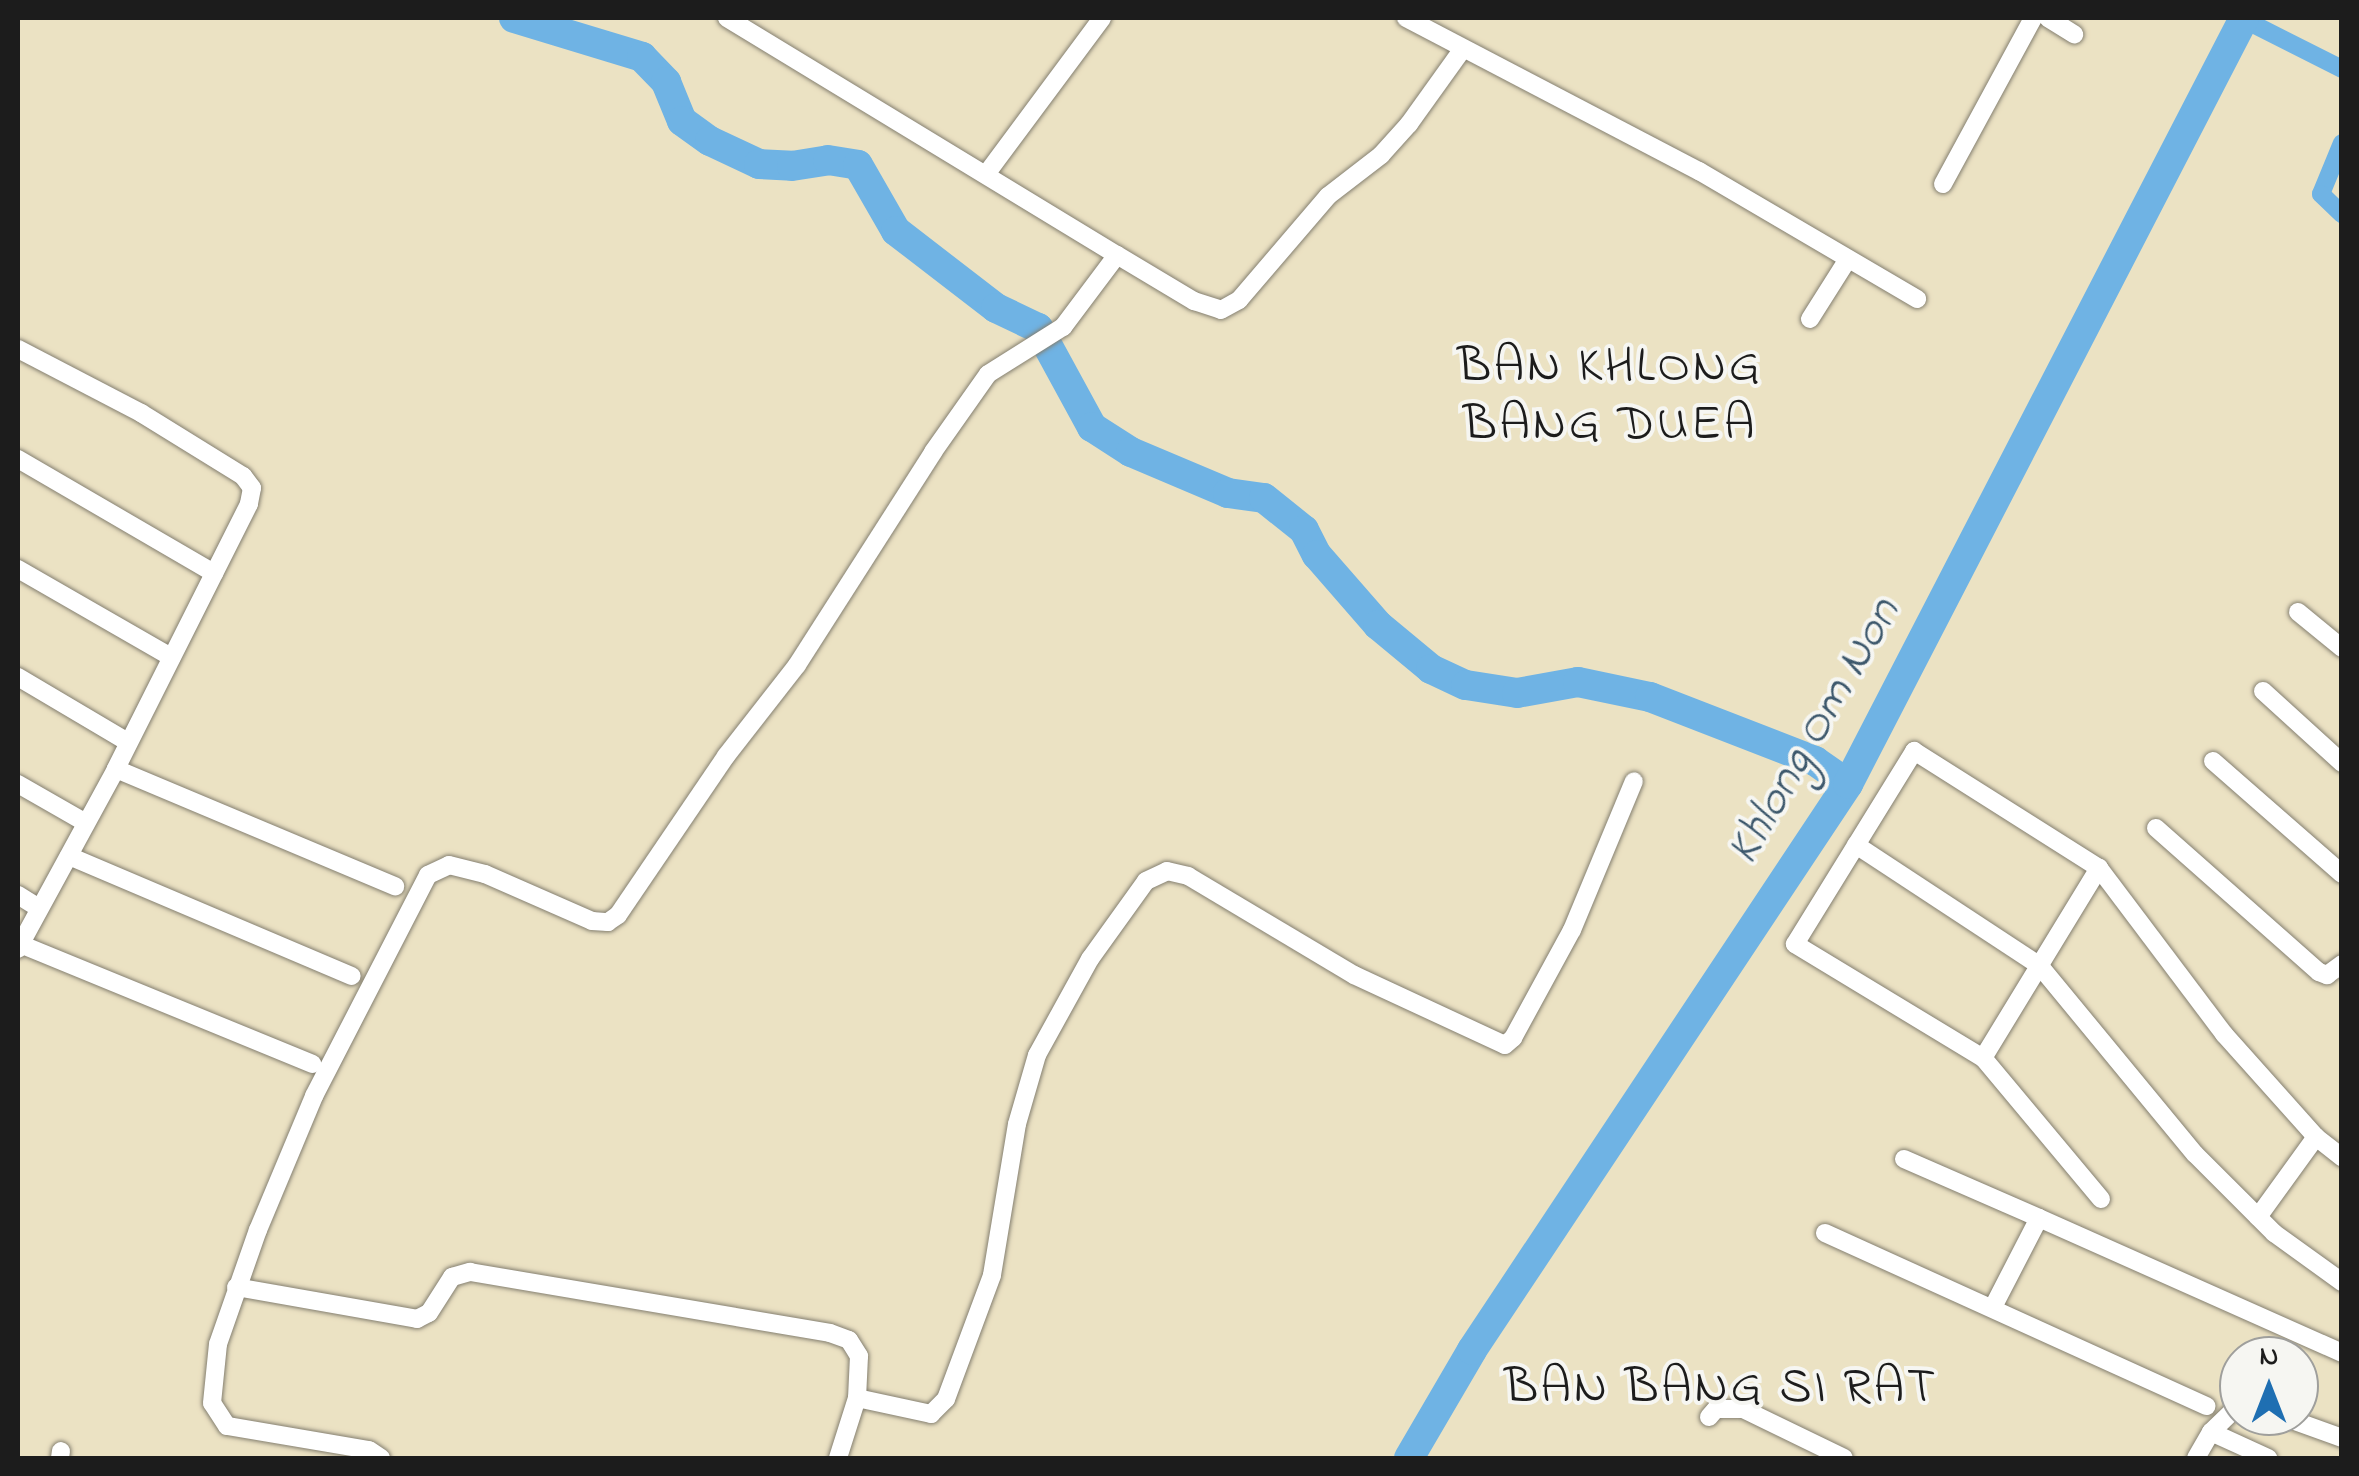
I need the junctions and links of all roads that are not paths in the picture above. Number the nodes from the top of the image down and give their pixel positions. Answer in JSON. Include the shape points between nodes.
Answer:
{"nodes":[{"id":1,"x":727,"y":18,"type":"edge"},
{"id":2,"x":1102,"y":18,"type":"edge"},
{"id":3,"x":1406,"y":18,"type":"edge"},
{"id":4,"x":2034,"y":18,"type":"edge"},
{"id":5,"x":2048,"y":18,"type":"edge"},
{"id":6,"x":2074,"y":34,"type":"dead end"},
{"id":7,"x":1462,"y":50,"type":"junction"},
{"id":8,"x":986,"y":172,"type":"junction"},
{"id":9,"x":1943,"y":184,"type":"dead end"},
{"id":10,"x":1117,"y":254,"type":"junction"},
{"id":11,"x":1848,"y":258,"type":"junction"},
{"id":12,"x":1918,"y":299,"type":"dead end"},
{"id":13,"x":1810,"y":320,"type":"dead end"},
{"id":14,"x":18,"y":348,"type":"edge"},
{"id":15,"x":18,"y":458,"type":"edge"},
{"id":16,"x":18,"y":568,"type":"edge"},
{"id":17,"x":214,"y":573,"type":"junction"},
{"id":18,"x":2298,"y":612,"type":"dead end"},
{"id":19,"x":2342,"y":648,"type":"edge"},
{"id":20,"x":171,"y":657,"type":"junction"},
{"id":21,"x":18,"y":678,"type":"edge"},
{"id":22,"x":2262,"y":691,"type":"dead end"},
{"id":23,"x":128,"y":742,"type":"junction"},
{"id":24,"x":2212,"y":761,"type":"dead end"},
{"id":25,"x":2342,"y":764,"type":"edge"},
{"id":26,"x":116,"y":769,"type":"junction"},
{"id":27,"x":1634,"y":780,"type":"dead end"},
{"id":28,"x":18,"y":784,"type":"edge"},
{"id":29,"x":86,"y":823,"type":"junction"},
{"id":30,"x":2156,"y":828,"type":"dead end"},
{"id":31,"x":1856,"y":845,"type":"junction"},
{"id":32,"x":69,"y":856,"type":"junction"},
{"id":33,"x":2099,"y":868,"type":"junction"},
{"id":34,"x":2342,"y":874,"type":"edge"},
{"id":35,"x":395,"y":886,"type":"dead end"},
{"id":36,"x":18,"y":895,"type":"edge"},
{"id":37,"x":39,"y":908,"type":"junction"},
{"id":38,"x":19,"y":946,"type":"edge"},
{"id":39,"x":2342,"y":964,"type":"edge"},
{"id":40,"x":2039,"y":966,"type":"junction"},
{"id":41,"x":352,"y":976,"type":"dead end"},
{"id":42,"x":1983,"y":1058,"type":"junction"},
{"id":43,"x":312,"y":1064,"type":"dead end"},
{"id":44,"x":2316,"y":1138,"type":"junction"},
{"id":45,"x":2342,"y":1157,"type":"edge"},
{"id":46,"x":1904,"y":1159,"type":"dead end"},
{"id":47,"x":2100,"y":1199,"type":"dead end"},
{"id":48,"x":2258,"y":1216,"type":"junction"},
{"id":49,"x":2039,"y":1218,"type":"junction"},
{"id":50,"x":1825,"y":1232,"type":"dead end"},
{"id":51,"x":2342,"y":1282,"type":"edge"},
{"id":52,"x":236,"y":1286,"type":"junction"},
{"id":53,"x":1993,"y":1307,"type":"junction"},
{"id":54,"x":2342,"y":1353,"type":"edge"},
{"id":55,"x":857,"y":1398,"type":"junction"},
{"id":56,"x":2206,"y":1406,"type":"dead end"},
{"id":57,"x":1708,"y":1417,"type":"dead end"},
{"id":58,"x":2219,"y":1424,"type":"edge"},
{"id":59,"x":2211,"y":1432,"type":"junction"},
{"id":60,"x":381,"y":1458,"type":"edge"},
{"id":61,"x":838,"y":1458,"type":"edge"},
{"id":62,"x":1844,"y":1458,"type":"edge"},
{"id":63,"x":2196,"y":1458,"type":"edge"},
{"id":64,"x":2268,"y":1458,"type":"edge"}],
"edges":[{"from":1,"to":8,"type":"street"},
{"from":2,"to":8,"type":"street"},
{"from":3,"to":7,"type":"street"},
{"from":4,"to":9,"type":"street"},
{"from":5,"to":6,"type":"street"},
{"from":7,"to":10,"type":"street","via":[[1409,124],[1328,196],[1240,300],[1221,310],[1194,301]]},
{"from":7,"to":11,"type":"street","via":[[1699,170]]},
{"from":8,"to":10,"type":"street"},
{"from":10,"to":52,"type":"street","via":[[1063,327],[988,374],[797,665],[618,915],[592,921],[449,865],[428,875],[314,1096]]},
{"from":11,"to":12,"type":"street"},
{"from":11,"to":13,"type":"street"},
{"from":14,"to":17,"type":"street","via":[[243,476],[252,488],[249,504]]},
{"from":15,"to":17,"type":"street"},
{"from":16,"to":20,"type":"street"},
{"from":17,"to":20,"type":"street"},
{"from":18,"to":19,"type":"street"},
{"from":20,"to":23,"type":"street"},
{"from":21,"to":23,"type":"street"},
{"from":22,"to":25,"type":"street"},
{"from":23,"to":26,"type":"street"},
{"from":24,"to":34,"type":"street"},
{"from":26,"to":29,"type":"street"},
{"from":26,"to":35,"type":"street"},
{"from":27,"to":55,"type":"street","via":[[1572,930],[1505,1045],[1354,975],[1188,876],[1167,871],[1146,881],[1090,959],[1037,1055],[1016,1124],[992,1275],[946,1399],[930,1414]]},
{"from":28,"to":29,"type":"street"},
{"from":29,"to":32,"type":"street"},
{"from":30,"to":39,"type":"street","via":[[2319,972],[2326,975]]},
{"from":31,"to":33,"type":"street","via":[[1914,751]]},
{"from":31,"to":40,"type":"street"},
{"from":31,"to":42,"type":"street","via":[[1795,944]]},
{"from":32,"to":37,"type":"street"},
{"from":32,"to":41,"type":"street"},
{"from":33,"to":40,"type":"street"},
{"from":33,"to":44,"type":"street","via":[[2224,1034]]},
{"from":36,"to":37,"type":"street"},
{"from":37,"to":38,"type":"street"},
{"from":38,"to":43,"type":"street"},
{"from":40,"to":42,"type":"street"},
{"from":40,"to":48,"type":"street","via":[[2195,1154]]},
{"from":42,"to":47,"type":"street"},
{"from":44,"to":45,"type":"street"},
{"from":44,"to":48,"type":"street"},
{"from":46,"to":49,"type":"street"},
{"from":48,"to":51,"type":"street"},
{"from":49,"to":53,"type":"street"},
{"from":49,"to":54,"type":"street"},
{"from":50,"to":53,"type":"street"},
{"from":52,"to":55,"type":"street","via":[[417,1320],[452,1277],[470,1272],[830,1333],[849,1340],[860,1356]]},
{"from":52,"to":60,"type":"street","via":[[218,1344],[212,1404],[218,1417],[227,1426],[369,1450]]},
{"from":53,"to":56,"type":"street"},
{"from":55,"to":61,"type":"street"},
{"from":57,"to":62,"type":"street","via":[[1716,1409],[1742,1408]]},
{"from":58,"to":59,"type":"street"},
{"from":59,"to":63,"type":"street"},
{"from":59,"to":64,"type":"street"}]}
